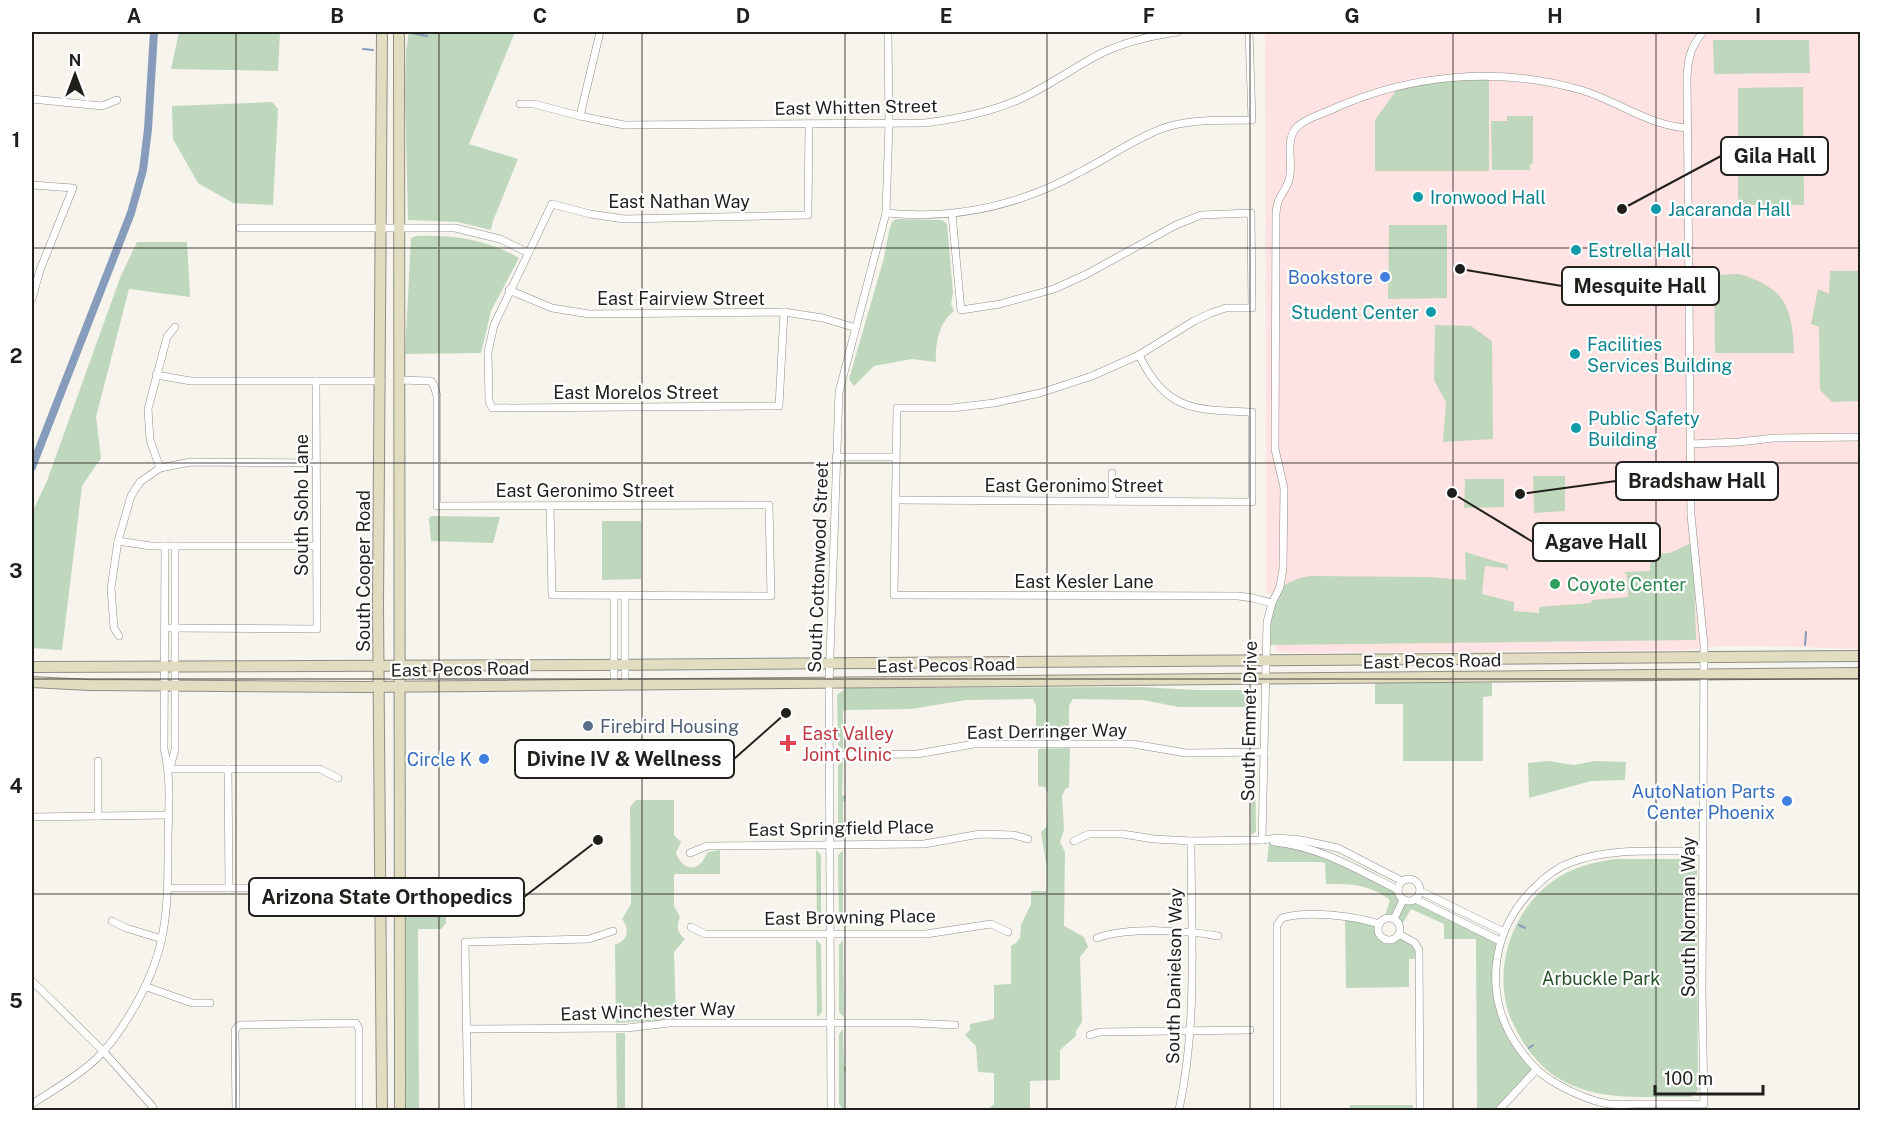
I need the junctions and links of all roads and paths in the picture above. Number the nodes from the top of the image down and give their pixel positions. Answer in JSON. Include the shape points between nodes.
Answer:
{"nodes":[{"id":1,"x":382,"y":32,"type":"edge"},
{"id":2,"x":399,"y":32,"type":"edge"},
{"id":3,"x":600,"y":32,"type":"edge"},
{"id":4,"x":888,"y":32,"type":"edge"},
{"id":5,"x":1177,"y":32,"type":"edge"},
{"id":6,"x":1249,"y":32,"type":"edge"},
{"id":7,"x":1703,"y":32,"type":"edge"},
{"id":8,"x":32,"y":99,"type":"edge"},
{"id":9,"x":117,"y":100,"type":"dead end"},
{"id":10,"x":520,"y":104,"type":"dead end"},
{"id":11,"x":580,"y":116,"type":"junction"},
{"id":12,"x":809,"y":124,"type":"junction"},
{"id":13,"x":889,"y":124,"type":"junction"},
{"id":14,"x":1688,"y":128,"type":"junction"},
{"id":15,"x":32,"y":185,"type":"edge"},
{"id":16,"x":886,"y":213,"type":"junction"},
{"id":17,"x":952,"y":214,"type":"junction"},
{"id":18,"x":240,"y":228,"type":"dead end"},
{"id":19,"x":381,"y":228,"type":"junction"},
{"id":20,"x":398,"y":228,"type":"junction"},
{"id":21,"x":527,"y":252,"type":"junction"},
{"id":22,"x":509,"y":290,"type":"junction"},
{"id":23,"x":32,"y":299,"type":"edge"},
{"id":24,"x":784,"y":312,"type":"junction"},
{"id":25,"x":175,"y":327,"type":"dead end"},
{"id":26,"x":856,"y":328,"type":"junction"},
{"id":27,"x":1139,"y":355,"type":"junction"},
{"id":28,"x":156,"y":375,"type":"junction"},
{"id":29,"x":399,"y":380,"type":"junction"},
{"id":30,"x":316,"y":381,"type":"junction"},
{"id":31,"x":381,"y":381,"type":"junction"},
{"id":32,"x":1860,"y":437,"type":"edge"},
{"id":33,"x":1690,"y":444,"type":"junction"},
{"id":34,"x":836,"y":458,"type":"junction"},
{"id":35,"x":895,"y":458,"type":"junction"},
{"id":36,"x":316,"y":463,"type":"junction"},
{"id":37,"x":160,"y":468,"type":"junction"},
{"id":38,"x":1112,"y":473,"type":"dead end"},
{"id":39,"x":896,"y":500,"type":"junction"},
{"id":40,"x":1112,"y":500,"type":"junction"},
{"id":41,"x":550,"y":506,"type":"junction"},
{"id":42,"x":118,"y":541,"type":"junction"},
{"id":43,"x":165,"y":546,"type":"junction"},
{"id":44,"x":175,"y":546,"type":"junction"},
{"id":45,"x":316,"y":546,"type":"junction"},
{"id":46,"x":614,"y":595,"type":"junction"},
{"id":47,"x":625,"y":595,"type":"junction"},
{"id":48,"x":1272,"y":603,"type":"junction"},
{"id":49,"x":614,"y":620,"type":"junction"},
{"id":50,"x":625,"y":620,"type":"junction"},
{"id":51,"x":166,"y":628,"type":"junction"},
{"id":52,"x":176,"y":628,"type":"junction"},
{"id":53,"x":614,"y":632,"type":"junction"},
{"id":54,"x":625,"y":632,"type":"junction"},
{"id":55,"x":119,"y":636,"type":"dead end"},
{"id":56,"x":1860,"y":656,"type":"edge"},
{"id":57,"x":1704,"y":658,"type":"junction"},
{"id":58,"x":1265,"y":660,"type":"junction"},
{"id":59,"x":1497,"y":660,"type":"junction"},
{"id":60,"x":831,"y":664,"type":"junction"},
{"id":61,"x":379,"y":665,"type":"junction"},
{"id":62,"x":399,"y":665,"type":"junction"},
{"id":63,"x":620,"y":665,"type":"junction"},
{"id":64,"x":32,"y":667,"type":"edge"},
{"id":65,"x":171,"y":668,"type":"junction"},
{"id":66,"x":1860,"y":673,"type":"edge"},
{"id":67,"x":1704,"y":675,"type":"junction"},
{"id":68,"x":1497,"y":676,"type":"junction"},
{"id":69,"x":1265,"y":678,"type":"junction"},
{"id":70,"x":32,"y":682,"type":"edge"},
{"id":71,"x":620,"y":683,"type":"junction"},
{"id":72,"x":829,"y":684,"type":"junction"},
{"id":73,"x":170,"y":685,"type":"junction"},
{"id":74,"x":379,"y":686,"type":"junction"},
{"id":75,"x":399,"y":686,"type":"junction"},
{"id":76,"x":1263,"y":752,"type":"junction"},
{"id":77,"x":830,"y":755,"type":"junction"},
{"id":78,"x":98,"y":761,"type":"dead end"},
{"id":79,"x":169,"y":769,"type":"junction"},
{"id":80,"x":228,"y":769,"type":"junction"},
{"id":81,"x":338,"y":778,"type":"dead end"},
{"id":82,"x":168,"y":815,"type":"junction"},
{"id":83,"x":98,"y":816,"type":"junction"},
{"id":84,"x":32,"y":817,"type":"edge"},
{"id":85,"x":1028,"y":839,"type":"dead end"},
{"id":86,"x":1263,"y":840,"type":"junction"},
{"id":87,"x":1191,"y":841,"type":"junction"},
{"id":88,"x":1074,"y":842,"type":"dead end"},
{"id":89,"x":830,"y":845,"type":"junction"},
{"id":90,"x":1703,"y":852,"type":"junction"},
{"id":91,"x":690,"y":853,"type":"dead end"},
{"id":92,"x":1402,"y":881,"type":"junction"},
{"id":93,"x":168,"y":888,"type":"junction"},
{"id":94,"x":229,"y":888,"type":"junction"},
{"id":95,"x":307,"y":888,"type":"dead end"},
{"id":96,"x":1398,"y":890,"type":"junction"},
{"id":97,"x":1420,"y":891,"type":"junction"},
{"id":98,"x":1415,"y":899,"type":"junction"},
{"id":99,"x":1403,"y":900,"type":"junction"},
{"id":100,"x":1394,"y":919,"type":"junction"},
{"id":101,"x":112,"y":921,"type":"dead end"},
{"id":102,"x":1379,"y":924,"type":"junction"},
{"id":103,"x":691,"y":927,"type":"dead end"},
{"id":104,"x":613,"y":931,"type":"dead end"},
{"id":105,"x":1191,"y":931,"type":"junction"},
{"id":106,"x":1008,"y":932,"type":"dead end"},
{"id":107,"x":1504,"y":932,"type":"junction"},
{"id":108,"x":830,"y":934,"type":"junction"},
{"id":109,"x":1399,"y":934,"type":"junction"},
{"id":110,"x":1218,"y":936,"type":"dead end"},
{"id":111,"x":1097,"y":938,"type":"dead end"},
{"id":112,"x":162,"y":939,"type":"junction"},
{"id":113,"x":1500,"y":941,"type":"junction"},
{"id":114,"x":32,"y":981,"type":"edge"},
{"id":115,"x":147,"y":987,"type":"junction"},
{"id":116,"x":210,"y":1003,"type":"dead end"},
{"id":117,"x":830,"y":1023,"type":"junction"},
{"id":118,"x":955,"y":1025,"type":"dead end"},
{"id":119,"x":466,"y":1029,"type":"junction"},
{"id":120,"x":1250,"y":1030,"type":"dead end"},
{"id":121,"x":1192,"y":1031,"type":"junction"},
{"id":122,"x":1090,"y":1035,"type":"dead end"},
{"id":123,"x":103,"y":1051,"type":"junction"},
{"id":124,"x":1536,"y":1070,"type":"junction"},
{"id":125,"x":32,"y":1104,"type":"edge"},
{"id":126,"x":154,"y":1110,"type":"edge"},
{"id":127,"x":236,"y":1110,"type":"edge"},
{"id":128,"x":359,"y":1110,"type":"edge"},
{"id":129,"x":382,"y":1110,"type":"edge"},
{"id":130,"x":400,"y":1110,"type":"edge"},
{"id":131,"x":468,"y":1110,"type":"edge"},
{"id":132,"x":831,"y":1110,"type":"edge"},
{"id":133,"x":1179,"y":1110,"type":"edge"},
{"id":134,"x":1277,"y":1110,"type":"edge"},
{"id":135,"x":1420,"y":1110,"type":"edge"},
{"id":136,"x":1499,"y":1110,"type":"edge"}],
"edges":[{"from":1,"to":19,"type":"main road","name":"South Cooper Road"},
{"from":2,"to":20,"type":"main road","name":"South Cooper Road"},
{"from":3,"to":11,"type":"street"},
{"from":4,"to":13,"type":"street","name":"South Cottonwood Street"},
{"from":5,"to":13,"type":"street","name":"East Whitten Street","via":[[1124,44],[1097,55],[995,109],[961,118]]},
{"from":6,"to":17,"type":"street","via":[[1252,120],[1201,121],[1163,128],[1126,144],[1049,189],[1002,206]]},
{"from":7,"to":14,"type":"street","name":"South Norman Way","via":[[1688,57]]},
{"from":8,"to":9,"type":"street","via":[[102,106]]},
{"from":10,"to":11,"type":"street","name":"East Whitten Street"},
{"from":11,"to":12,"type":"street","name":"East Whitten Street","via":[[624,125]]},
{"from":12,"to":13,"type":"street","name":"East Whitten Street"},
{"from":12,"to":21,"type":"street","name":"East Nathan Way","via":[[808,216],[624,219],[552,204]]},
{"from":13,"to":16,"type":"street","name":"South Cottonwood Street"},
{"from":14,"to":33,"type":"street","name":"South Norman Way"},
{"from":14,"to":48,"type":"street","name":"South Emmet Drive","via":[[1658,123],[1582,90],[1534,80],[1464,75],[1392,87],[1353,100],[1296,128],[1291,136],[1289,180],[1276,213],[1275,449],[1284,488],[1283,569]]},
{"from":15,"to":23,"type":"street","via":[[74,188]]},
{"from":16,"to":17,"type":"street"},
{"from":16,"to":26,"type":"street","name":"South Cottonwood Street"},
{"from":17,"to":27,"type":"street","via":[[961,310],[1054,289],[1176,225],[1201,216],[1251,213],[1252,308],[1226,308],[1211,313]]},
{"from":18,"to":19,"type":"street"},
{"from":19,"to":20,"type":"street"},
{"from":19,"to":31,"type":"main road","name":"South Cooper Road"},
{"from":20,"to":21,"type":"street","via":[[465,229]]},
{"from":20,"to":29,"type":"main road","name":"South Cooper Road"},
{"from":21,"to":22,"type":"street"},
{"from":22,"to":24,"type":"street","name":"East Fairview Street","via":[[552,308],[589,314]]},
{"from":22,"to":24,"type":"street","name":"East Morelos Street","via":[[488,352],[492,408],[779,406]]},
{"from":24,"to":26,"type":"street","name":"East Fairview Street"},
{"from":25,"to":28,"type":"street","via":[[167,337]]},
{"from":26,"to":34,"type":"street","name":"South Cottonwood Street","via":[[839,392]]},
{"from":27,"to":35,"type":"street","via":[[1040,393],[952,408],[897,408]]},
{"from":27,"to":40,"type":"street","name":"East Geronimo Street","via":[[1166,394],[1190,406],[1252,412],[1252,502]]},
{"from":28,"to":30,"type":"street","via":[[191,381]]},
{"from":28,"to":37,"type":"street","via":[[148,409],[150,440]]},
{"from":29,"to":41,"type":"street","name":"East Geronimo Street","via":[[431,381],[434,386],[437,506]]},
{"from":29,"to":62,"type":"main road","name":"South Cooper Road"},
{"from":30,"to":31,"type":"street"},
{"from":30,"to":36,"type":"street","name":"South Soho Lane"},
{"from":31,"to":61,"type":"main road","name":"South Cooper Road"},
{"from":32,"to":33,"type":"street"},
{"from":33,"to":57,"type":"street","name":"South Norman Way","via":[[1691,515]]},
{"from":34,"to":35,"type":"street"},
{"from":34,"to":60,"type":"street","name":"South Cottonwood Street"},
{"from":35,"to":39,"type":"street"},
{"from":36,"to":37,"type":"street","via":[[191,462]]},
{"from":36,"to":45,"type":"street","name":"South Soho Lane"},
{"from":37,"to":42,"type":"street","via":[[140,482],[131,496]]},
{"from":38,"to":40,"type":"street"},
{"from":39,"to":40,"type":"street","name":"East Geronimo Street"},
{"from":39,"to":48,"type":"street","name":"East Kesler Lane","via":[[894,595],[1238,597]]},
{"from":41,"to":46,"type":"street","via":[[552,595]]},
{"from":41,"to":47,"type":"street","name":"East Geronimo Street","via":[[769,505],[771,596]]},
{"from":42,"to":43,"type":"street"},
{"from":42,"to":55,"type":"street","via":[[111,588],[114,628]]},
{"from":43,"to":44,"type":"street"},
{"from":43,"to":51,"type":"street"},
{"from":44,"to":45,"type":"street"},
{"from":44,"to":52,"type":"street"},
{"from":45,"to":52,"type":"street","name":"South Soho Lane","via":[[317,629]]},
{"from":46,"to":47,"type":"street"},
{"from":46,"to":49,"type":"street"},
{"from":47,"to":50,"type":"street"},
{"from":48,"to":58,"type":"street","name":"South Emmet Drive"},
{"from":49,"to":50,"type":"street"},
{"from":49,"to":53,"type":"street"},
{"from":50,"to":54,"type":"street"},
{"from":51,"to":52,"type":"street"},
{"from":51,"to":65,"type":"street"},
{"from":52,"to":65,"type":"street"},
{"from":53,"to":54,"type":"street"},
{"from":53,"to":63,"type":"street"},
{"from":54,"to":63,"type":"street"},
{"from":56,"to":57,"type":"main road","name":"East Pecos Road"},
{"from":57,"to":59,"type":"main road","name":"East Pecos Road"},
{"from":57,"to":67,"type":"street","name":"South Norman Way"},
{"from":58,"to":59,"type":"main road","name":"East Pecos Road"},
{"from":58,"to":60,"type":"main road","name":"East Pecos Road"},
{"from":58,"to":69,"type":"street","name":"South Emmet Drive"},
{"from":59,"to":68,"type":"main road"},
{"from":60,"to":63,"type":"main road","name":"East Pecos Road"},
{"from":60,"to":72,"type":"street","name":"South Cottonwood Street"},
{"from":61,"to":62,"type":"main road","name":"East Pecos Road"},
{"from":61,"to":65,"type":"main road","name":"East Pecos Road"},
{"from":61,"to":74,"type":"main road","name":"South Cooper Road"},
{"from":62,"to":63,"type":"main road","name":"East Pecos Road"},
{"from":62,"to":75,"type":"main road","name":"South Cooper Road"},
{"from":63,"to":71,"type":"street"},
{"from":63,"to":71,"type":"street"},
{"from":64,"to":65,"type":"main road","name":"East Pecos Road"},
{"from":65,"to":73,"type":"street"},
{"from":66,"to":67,"type":"main road","name":"East Pecos Road"},
{"from":67,"to":68,"type":"main road","name":"East Pecos Road"},
{"from":67,"to":90,"type":"street","name":"South Norman Way"},
{"from":68,"to":69,"type":"main road","name":"East Pecos Road"},
{"from":69,"to":72,"type":"main road","name":"East Pecos Road"},
{"from":69,"to":76,"type":"street","name":"South Emmet Drive"},
{"from":70,"to":73,"type":"main road","name":"East Pecos Road"},
{"from":71,"to":72,"type":"main road","name":"East Pecos Road"},
{"from":71,"to":75,"type":"main road","name":"East Pecos Road"},
{"from":72,"to":77,"type":"street","name":"South Cottonwood Street"},
{"from":73,"to":74,"type":"main road","name":"East Pecos Road"},
{"from":73,"to":79,"type":"street","via":[[164,749]]},
{"from":73,"to":79,"type":"street","via":[[175,750]]},
{"from":74,"to":75,"type":"main road","name":"East Pecos Road"},
{"from":74,"to":129,"type":"main road","name":"South Cooper Road"},
{"from":75,"to":130,"type":"main road","name":"South Cooper Road"},
{"from":76,"to":77,"type":"street","name":"East Derringer Way","via":[[1186,753],[1133,744],[974,744],[917,754]]},
{"from":76,"to":86,"type":"street","name":"South Emmet Drive"},
{"from":77,"to":89,"type":"street","name":"South Cottonwood Street"},
{"from":78,"to":83,"type":"street"},
{"from":79,"to":80,"type":"street"},
{"from":79,"to":82,"type":"street"},
{"from":80,"to":81,"type":"street","via":[[320,769]]},
{"from":80,"to":94,"type":"street"},
{"from":82,"to":83,"type":"street"},
{"from":82,"to":93,"type":"street"},
{"from":83,"to":84,"type":"street"},
{"from":85,"to":89,"type":"street","name":"East Springfield Place","via":[[980,834],[924,844]]},
{"from":86,"to":87,"type":"street"},
{"from":86,"to":92,"type":"street","via":[[1327,844]]},
{"from":86,"to":96,"type":"street","via":[[1329,856]]},
{"from":87,"to":88,"type":"street","via":[[1089,834]]},
{"from":87,"to":105,"type":"street","name":"South Danielson Way"},
{"from":89,"to":91,"type":"street","name":"East Springfield Place","via":[[707,846]]},
{"from":89,"to":108,"type":"street","name":"South Cottonwood Street"},
{"from":90,"to":107,"type":"street","via":[[1618,852],[1572,862],[1550,873],[1532,890],[1516,908]]},
{"from":90,"to":124,"type":"street","name":"South Norman Way","via":[[1704,1104],[1608,1104],[1556,1084]]},
{"from":92,"to":96,"type":"street"},
{"from":92,"to":97,"type":"street","via":[[1414,880]]},
{"from":93,"to":94,"type":"street"},
{"from":93,"to":112,"type":"street"},
{"from":94,"to":95,"type":"street"},
{"from":96,"to":99,"type":"street"},
{"from":97,"to":98,"type":"street"},
{"from":97,"to":107,"type":"street"},
{"from":98,"to":99,"type":"street"},
{"from":98,"to":113,"type":"street"},
{"from":99,"to":100,"type":"street"},
{"from":100,"to":102,"type":"street","via":[[1387,918]]},
{"from":100,"to":109,"type":"street"},
{"from":101,"to":112,"type":"street"},
{"from":102,"to":109,"type":"street","via":[[1378,932],[1384,940]]},
{"from":102,"to":134,"type":"street","via":[[1345,916],[1297,915],[1282,918],[1277,925]]},
{"from":103,"to":108,"type":"street","name":"East Browning Place","via":[[705,934]]},
{"from":104,"to":119,"type":"street","via":[[589,939],[465,942]]},
{"from":105,"to":110,"type":"street"},
{"from":105,"to":111,"type":"street","via":[[1112,933]]},
{"from":105,"to":121,"type":"street","name":"South Danielson Way"},
{"from":106,"to":108,"type":"street","name":"East Browning Place","via":[[992,924],[926,934]]},
{"from":107,"to":113,"type":"street"},
{"from":108,"to":117,"type":"street","name":"South Cottonwood Street"},
{"from":109,"to":135,"type":"street","via":[[1419,950]]},
{"from":112,"to":115,"type":"street"},
{"from":113,"to":124,"type":"street","via":[[1495,992],[1500,1010],[1513,1041]]},
{"from":114,"to":123,"type":"street"},
{"from":115,"to":116,"type":"street","via":[[192,1003]]},
{"from":115,"to":123,"type":"street"},
{"from":117,"to":118,"type":"street","name":"East Winchester Way"},
{"from":117,"to":119,"type":"street","name":"East Winchester Way"},
{"from":117,"to":132,"type":"street","name":"South Cottonwood Street"},
{"from":119,"to":131,"type":"street"},
{"from":120,"to":121,"type":"street"},
{"from":121,"to":122,"type":"street"},
{"from":121,"to":133,"type":"street","name":"South Danielson Way"},
{"from":123,"to":125,"type":"street","via":[[78,1074]]},
{"from":123,"to":126,"type":"street"},
{"from":124,"to":136,"type":"street"},
{"from":127,"to":128,"type":"street","via":[[235,1030],[239,1025],[356,1023]]}]}
